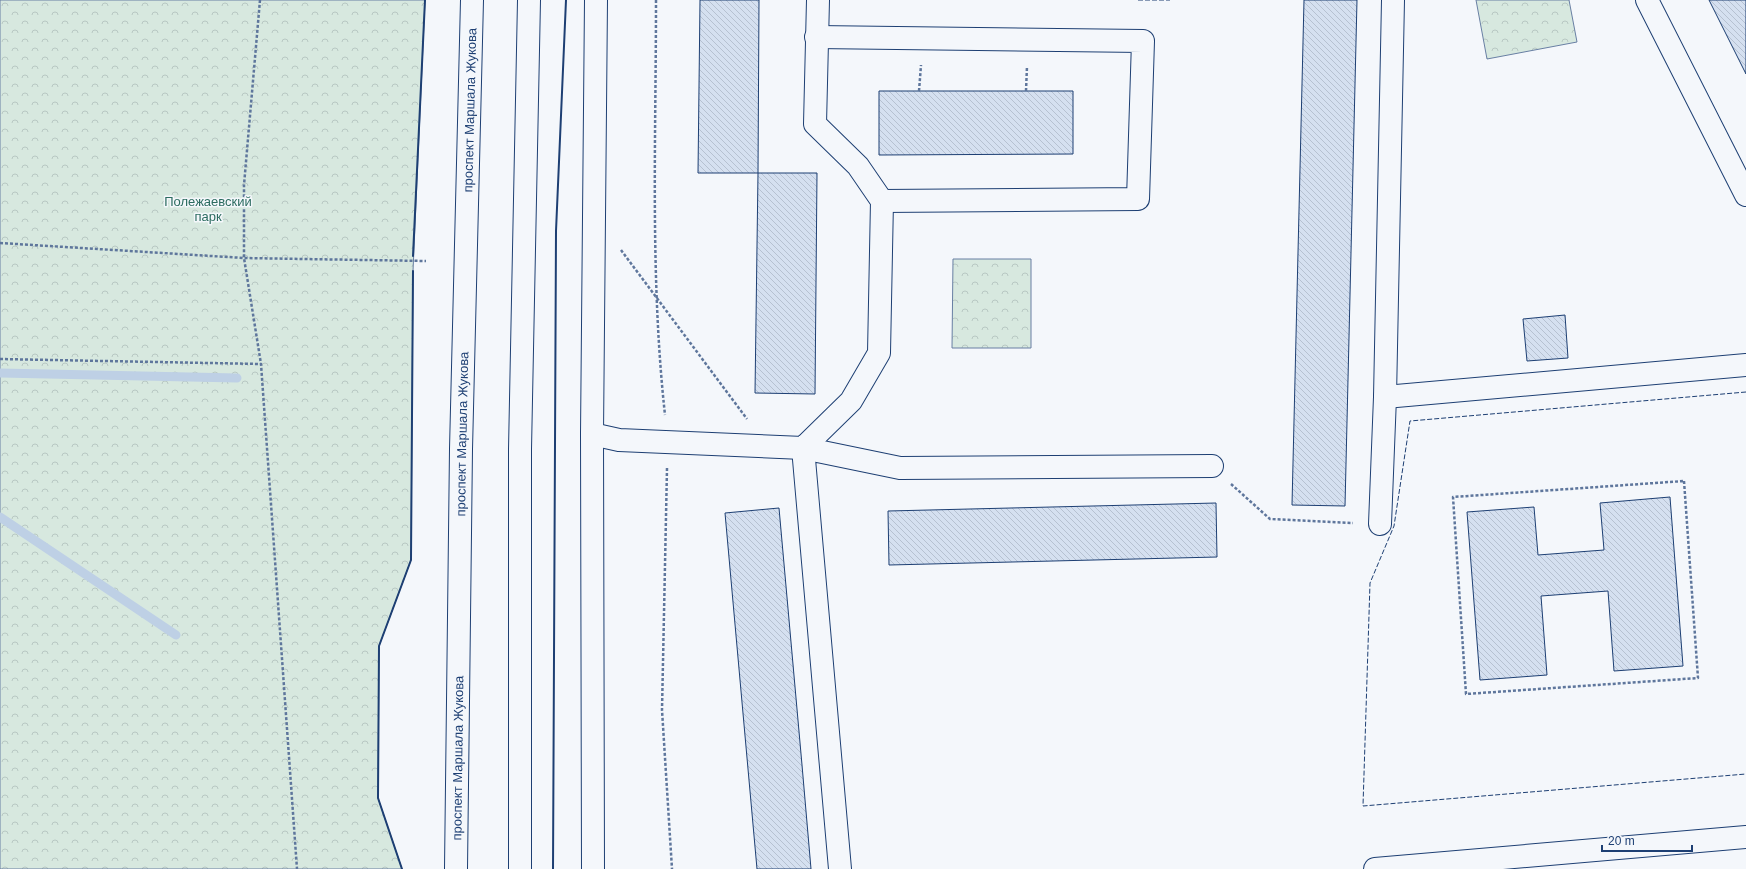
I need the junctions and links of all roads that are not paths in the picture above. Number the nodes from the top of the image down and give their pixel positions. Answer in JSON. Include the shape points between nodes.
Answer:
{"nodes":[{"id":1,"x":472,"y":0,"type":"edge"},
{"id":2,"x":529,"y":0,"type":"edge"},
{"id":3,"x":596,"y":0,"type":"edge"},
{"id":4,"x":818,"y":0,"type":"edge"},
{"id":5,"x":1393,"y":0,"type":"edge"},
{"id":6,"x":1647,"y":0,"type":"edge"},
{"id":7,"x":816,"y":37,"type":"junction"},
{"id":8,"x":1746,"y":195,"type":"edge"},
{"id":9,"x":882,"y":201,"type":"junction"},
{"id":10,"x":1746,"y":365,"type":"edge"},
{"id":11,"x":1385,"y":397,"type":"junction"},
{"id":12,"x":592,"y":434,"type":"junction"},
{"id":13,"x":803,"y":448,"type":"junction"},
{"id":14,"x":1212,"y":466,"type":"road end"},
{"id":15,"x":1380,"y":524,"type":"road end"},
{"id":16,"x":1746,"y":837,"type":"edge"},
{"id":17,"x":456,"y":869,"type":"edge"},
{"id":18,"x":520,"y":869,"type":"edge"},
{"id":19,"x":593,"y":869,"type":"edge"},
{"id":20,"x":840,"y":869,"type":"edge"},
{"id":21,"x":1375,"y":869,"type":"edge"}],
"edges":[{"from":1,"to":17,"type":"main road","name":"проспект Маршала Жукова","via":[[461,449]]},
{"from":2,"to":18,"type":"main road","via":[[520,449]]},
{"from":3,"to":12,"type":"main road"},
{"from":4,"to":7,"type":"main road"},
{"from":5,"to":11,"type":"main road"},
{"from":6,"to":8,"type":"main road"},
{"from":7,"to":9,"type":"main road","via":[[815,124],[858,166]]},
{"from":7,"to":9,"type":"main road","via":[[1143,41],[1138,199]]},
{"from":9,"to":13,"type":"main road","via":[[879,353],[851,401]]},
{"from":10,"to":11,"type":"main road"},
{"from":11,"to":15,"type":"main road"},
{"from":12,"to":13,"type":"main road","via":[[619,440]]},
{"from":12,"to":19,"type":"main road"},
{"from":13,"to":14,"type":"main road","via":[[900,468]]},
{"from":13,"to":20,"type":"main road"},
{"from":16,"to":21,"type":"main road"}]}
